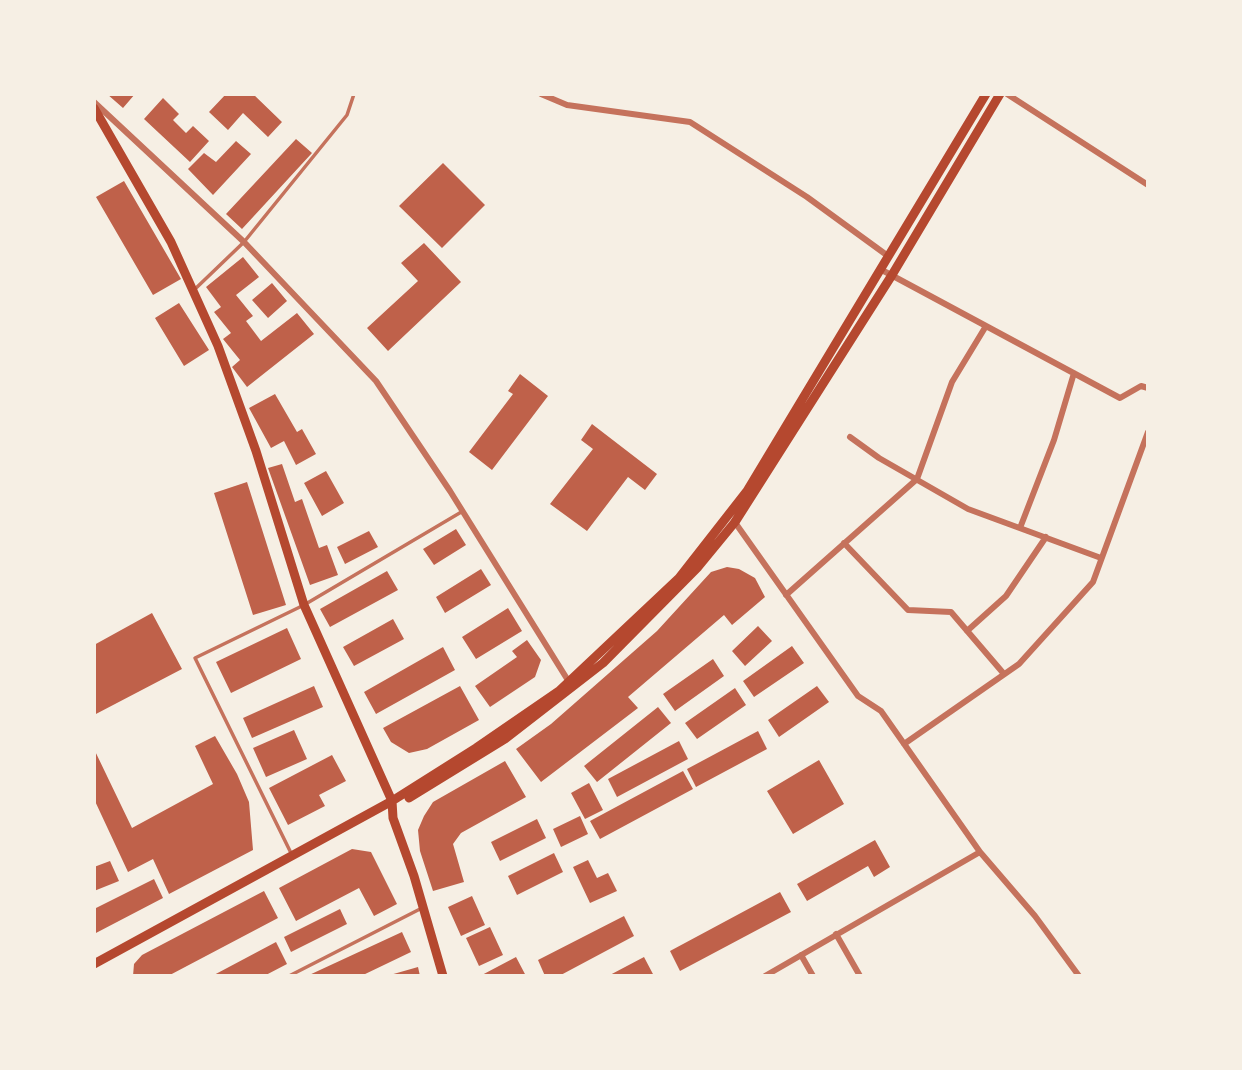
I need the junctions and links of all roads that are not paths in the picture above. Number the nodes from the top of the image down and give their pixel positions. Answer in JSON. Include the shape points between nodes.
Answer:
{"nodes":[{"id":1,"x":354,"y":94,"type":"edge"},
{"id":2,"x":541,"y":94,"type":"edge"},
{"id":3,"x":986,"y":94,"type":"edge"},
{"id":4,"x":1000,"y":94,"type":"edge"},
{"id":5,"x":1007,"y":94,"type":"edge"},
{"id":6,"x":94,"y":102,"type":"edge"},
{"id":7,"x":94,"y":108,"type":"edge"},
{"id":8,"x":1147,"y":184,"type":"edge"},
{"id":9,"x":244,"y":242,"type":"junction"},
{"id":10,"x":888,"y":256,"type":"junction"},
{"id":11,"x":880,"y":269,"type":"junction"},
{"id":12,"x":892,"y":275,"type":"junction"},
{"id":13,"x":194,"y":290,"type":"junction"},
{"id":14,"x":986,"y":326,"type":"junction"},
{"id":15,"x":1074,"y":373,"type":"junction"},
{"id":16,"x":1147,"y":388,"type":"edge"},
{"id":17,"x":1147,"y":432,"type":"edge"},
{"id":18,"x":850,"y":437,"type":"dead end"},
{"id":19,"x":917,"y":480,"type":"junction"},
{"id":20,"x":463,"y":511,"type":"junction"},
{"id":21,"x":732,"y":518,"type":"junction"},
{"id":22,"x":1020,"y":528,"type":"junction"},
{"id":23,"x":1046,"y":537,"type":"junction"},
{"id":24,"x":844,"y":543,"type":"junction"},
{"id":25,"x":1101,"y":558,"type":"junction"},
{"id":26,"x":786,"y":595,"type":"junction"},
{"id":27,"x":304,"y":605,"type":"junction"},
{"id":28,"x":967,"y":631,"type":"junction"},
{"id":29,"x":1004,"y":674,"type":"junction"},
{"id":30,"x":569,"y":682,"type":"junction"},
{"id":31,"x":904,"y":744,"type":"junction"},
{"id":32,"x":392,"y":804,"type":"junction"},
{"id":33,"x":980,"y":852,"type":"junction"},
{"id":34,"x":292,"y":856,"type":"junction"},
{"id":35,"x":424,"y":907,"type":"junction"},
{"id":36,"x":836,"y":934,"type":"junction"},
{"id":37,"x":801,"y":955,"type":"junction"},
{"id":38,"x":94,"y":964,"type":"edge"},
{"id":39,"x":289,"y":975,"type":"edge"},
{"id":40,"x":443,"y":975,"type":"edge"},
{"id":41,"x":765,"y":975,"type":"edge"},
{"id":42,"x":813,"y":975,"type":"edge"},
{"id":43,"x":860,"y":975,"type":"edge"},
{"id":44,"x":1079,"y":975,"type":"edge"}],
"edges":[{"from":1,"to":9,"type":"lane","via":[[347,115]]},
{"from":2,"to":10,"type":"street","via":[[567,105],[690,122]]},
{"from":3,"to":10,"type":"main road"},
{"from":4,"to":12,"type":"main road"},
{"from":5,"to":8,"type":"street"},
{"from":6,"to":9,"type":"street"},
{"from":7,"to":13,"type":"main road"},
{"from":9,"to":13,"type":"lane"},
{"from":9,"to":20,"type":"street","via":[[376,381]]},
{"from":10,"to":11,"type":"main road"},
{"from":11,"to":12,"type":"street"},
{"from":11,"to":21,"type":"main road"},
{"from":12,"to":14,"type":"street"},
{"from":12,"to":21,"type":"main road"},
{"from":13,"to":27,"type":"main road","via":[[256,451]]},
{"from":14,"to":15,"type":"street"},
{"from":14,"to":19,"type":"street","via":[[952,382]]},
{"from":15,"to":16,"type":"street","via":[[1120,398],[1141,386]]},
{"from":15,"to":22,"type":"street"},
{"from":17,"to":25,"type":"street"},
{"from":18,"to":19,"type":"street"},
{"from":19,"to":22,"type":"street","via":[[968,509]]},
{"from":19,"to":24,"type":"street"},
{"from":20,"to":27,"type":"lane"},
{"from":20,"to":30,"type":"street"},
{"from":21,"to":26,"type":"street"},
{"from":21,"to":30,"type":"main road","via":[[679,578]]},
{"from":21,"to":32,"type":"main road","via":[[698,567],[603,663],[505,739]]},
{"from":22,"to":23,"type":"street"},
{"from":23,"to":25,"type":"street"},
{"from":23,"to":28,"type":"street","via":[[1006,596]]},
{"from":24,"to":26,"type":"street"},
{"from":24,"to":28,"type":"street","via":[[908,610],[951,612]]},
{"from":25,"to":29,"type":"street","via":[[1093,582],[1019,664]]},
{"from":26,"to":31,"type":"street","via":[[858,696],[881,711]]},
{"from":27,"to":32,"type":"main road"},
{"from":27,"to":34,"type":"lane","via":[[195,658]]},
{"from":28,"to":29,"type":"street"},
{"from":29,"to":31,"type":"street"},
{"from":30,"to":32,"type":"main road"},
{"from":31,"to":33,"type":"street"},
{"from":32,"to":34,"type":"main road"},
{"from":32,"to":35,"type":"main road"},
{"from":33,"to":36,"type":"street"},
{"from":33,"to":44,"type":"street"},
{"from":34,"to":38,"type":"main road"},
{"from":35,"to":39,"type":"lane"},
{"from":35,"to":40,"type":"main road"},
{"from":36,"to":37,"type":"street"},
{"from":36,"to":43,"type":"street"},
{"from":37,"to":41,"type":"street"},
{"from":37,"to":42,"type":"street"}]}
